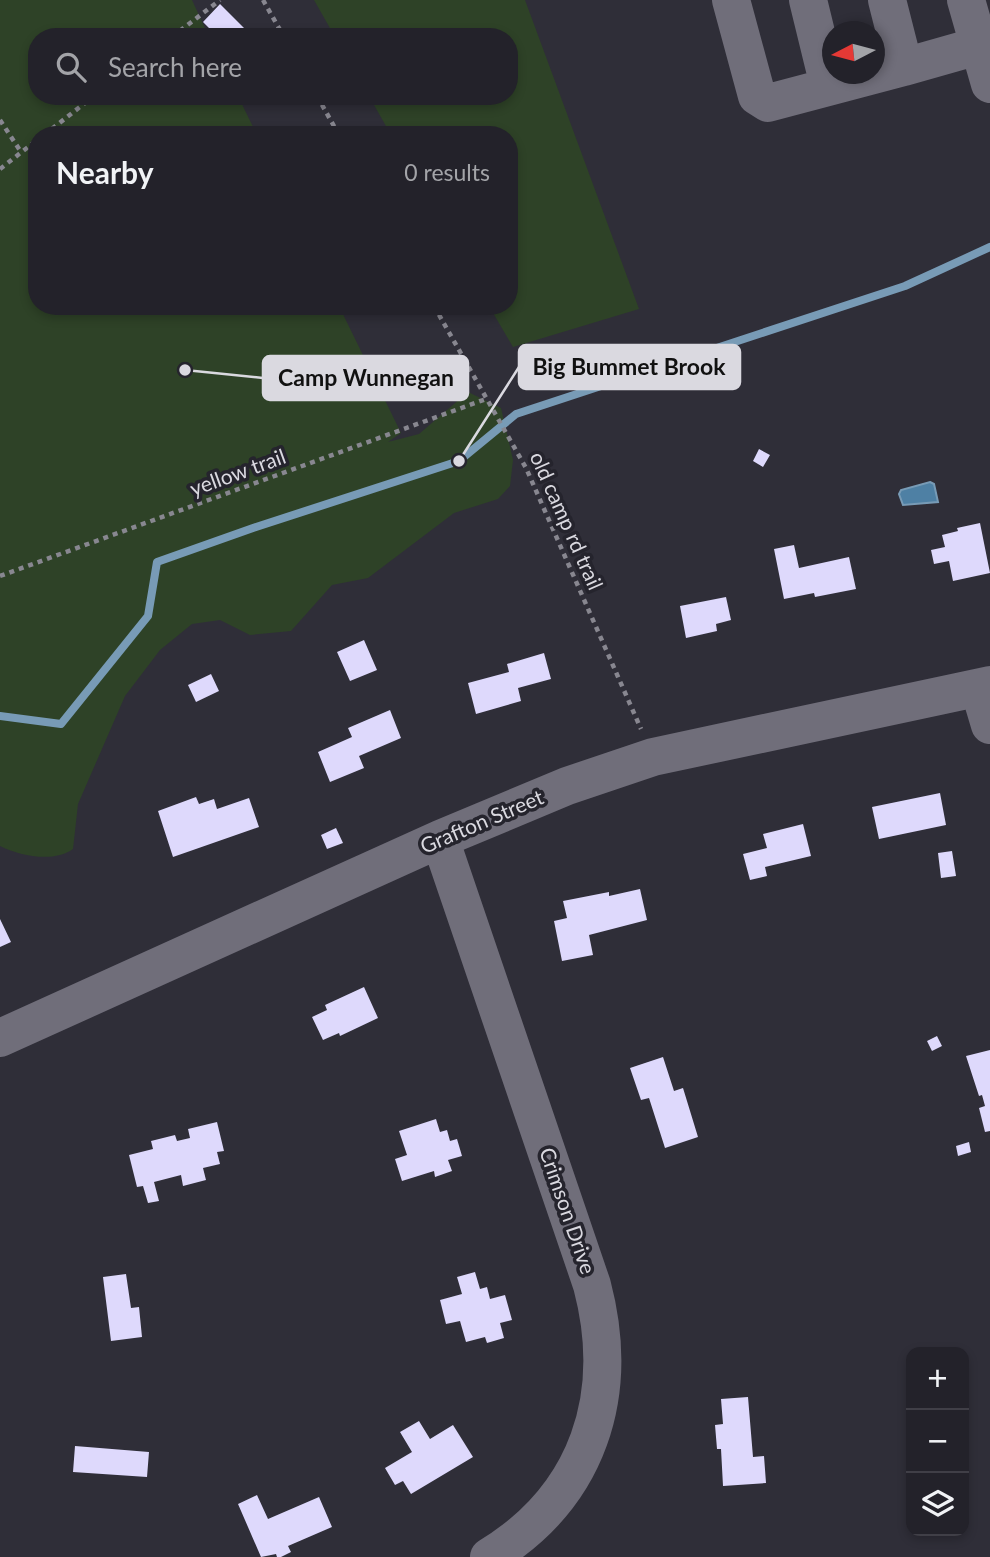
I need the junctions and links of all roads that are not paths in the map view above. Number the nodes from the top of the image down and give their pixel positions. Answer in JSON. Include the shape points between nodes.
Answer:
{"nodes":[{"id":1,"x":731,"y":0,"type":"edge"},
{"id":2,"x":808,"y":0,"type":"edge"},
{"id":3,"x":887,"y":0,"type":"edge"},
{"id":4,"x":966,"y":0,"type":"edge"},
{"id":5,"x":978,"y":46,"type":"junction"},
{"id":6,"x":904,"y":67,"type":"junction"},
{"id":7,"x":990,"y":84,"type":"edge"},
{"id":8,"x":830,"y":86,"type":"junction"},
{"id":9,"x":985,"y":686,"type":"edge"},
{"id":10,"x":990,"y":725,"type":"edge"},
{"id":11,"x":440,"y":839,"type":"junction"},
{"id":12,"x":0,"y":1038,"type":"edge"},
{"id":13,"x":489,"y":1557,"type":"edge"}],
"edges":[{"from":1,"to":8,"type":"street","via":[[757,96],[768,103]]},
{"from":2,"to":8,"type":"street"},
{"from":3,"to":6,"type":"street"},
{"from":4,"to":5,"type":"street"},
{"from":5,"to":6,"type":"street"},
{"from":5,"to":7,"type":"street"},
{"from":6,"to":8,"type":"street"},
{"from":9,"to":10,"type":"street"},
{"from":9,"to":11,"type":"street","name":"Grafton Street","via":[[653,757],[533,799]]},
{"from":11,"to":12,"type":"street","name":"Grafton Street"},
{"from":11,"to":13,"type":"street","name":"Crimson Drive","via":[[592,1285],[603,1343],[600,1403],[581,1459],[548,1508]]}]}
